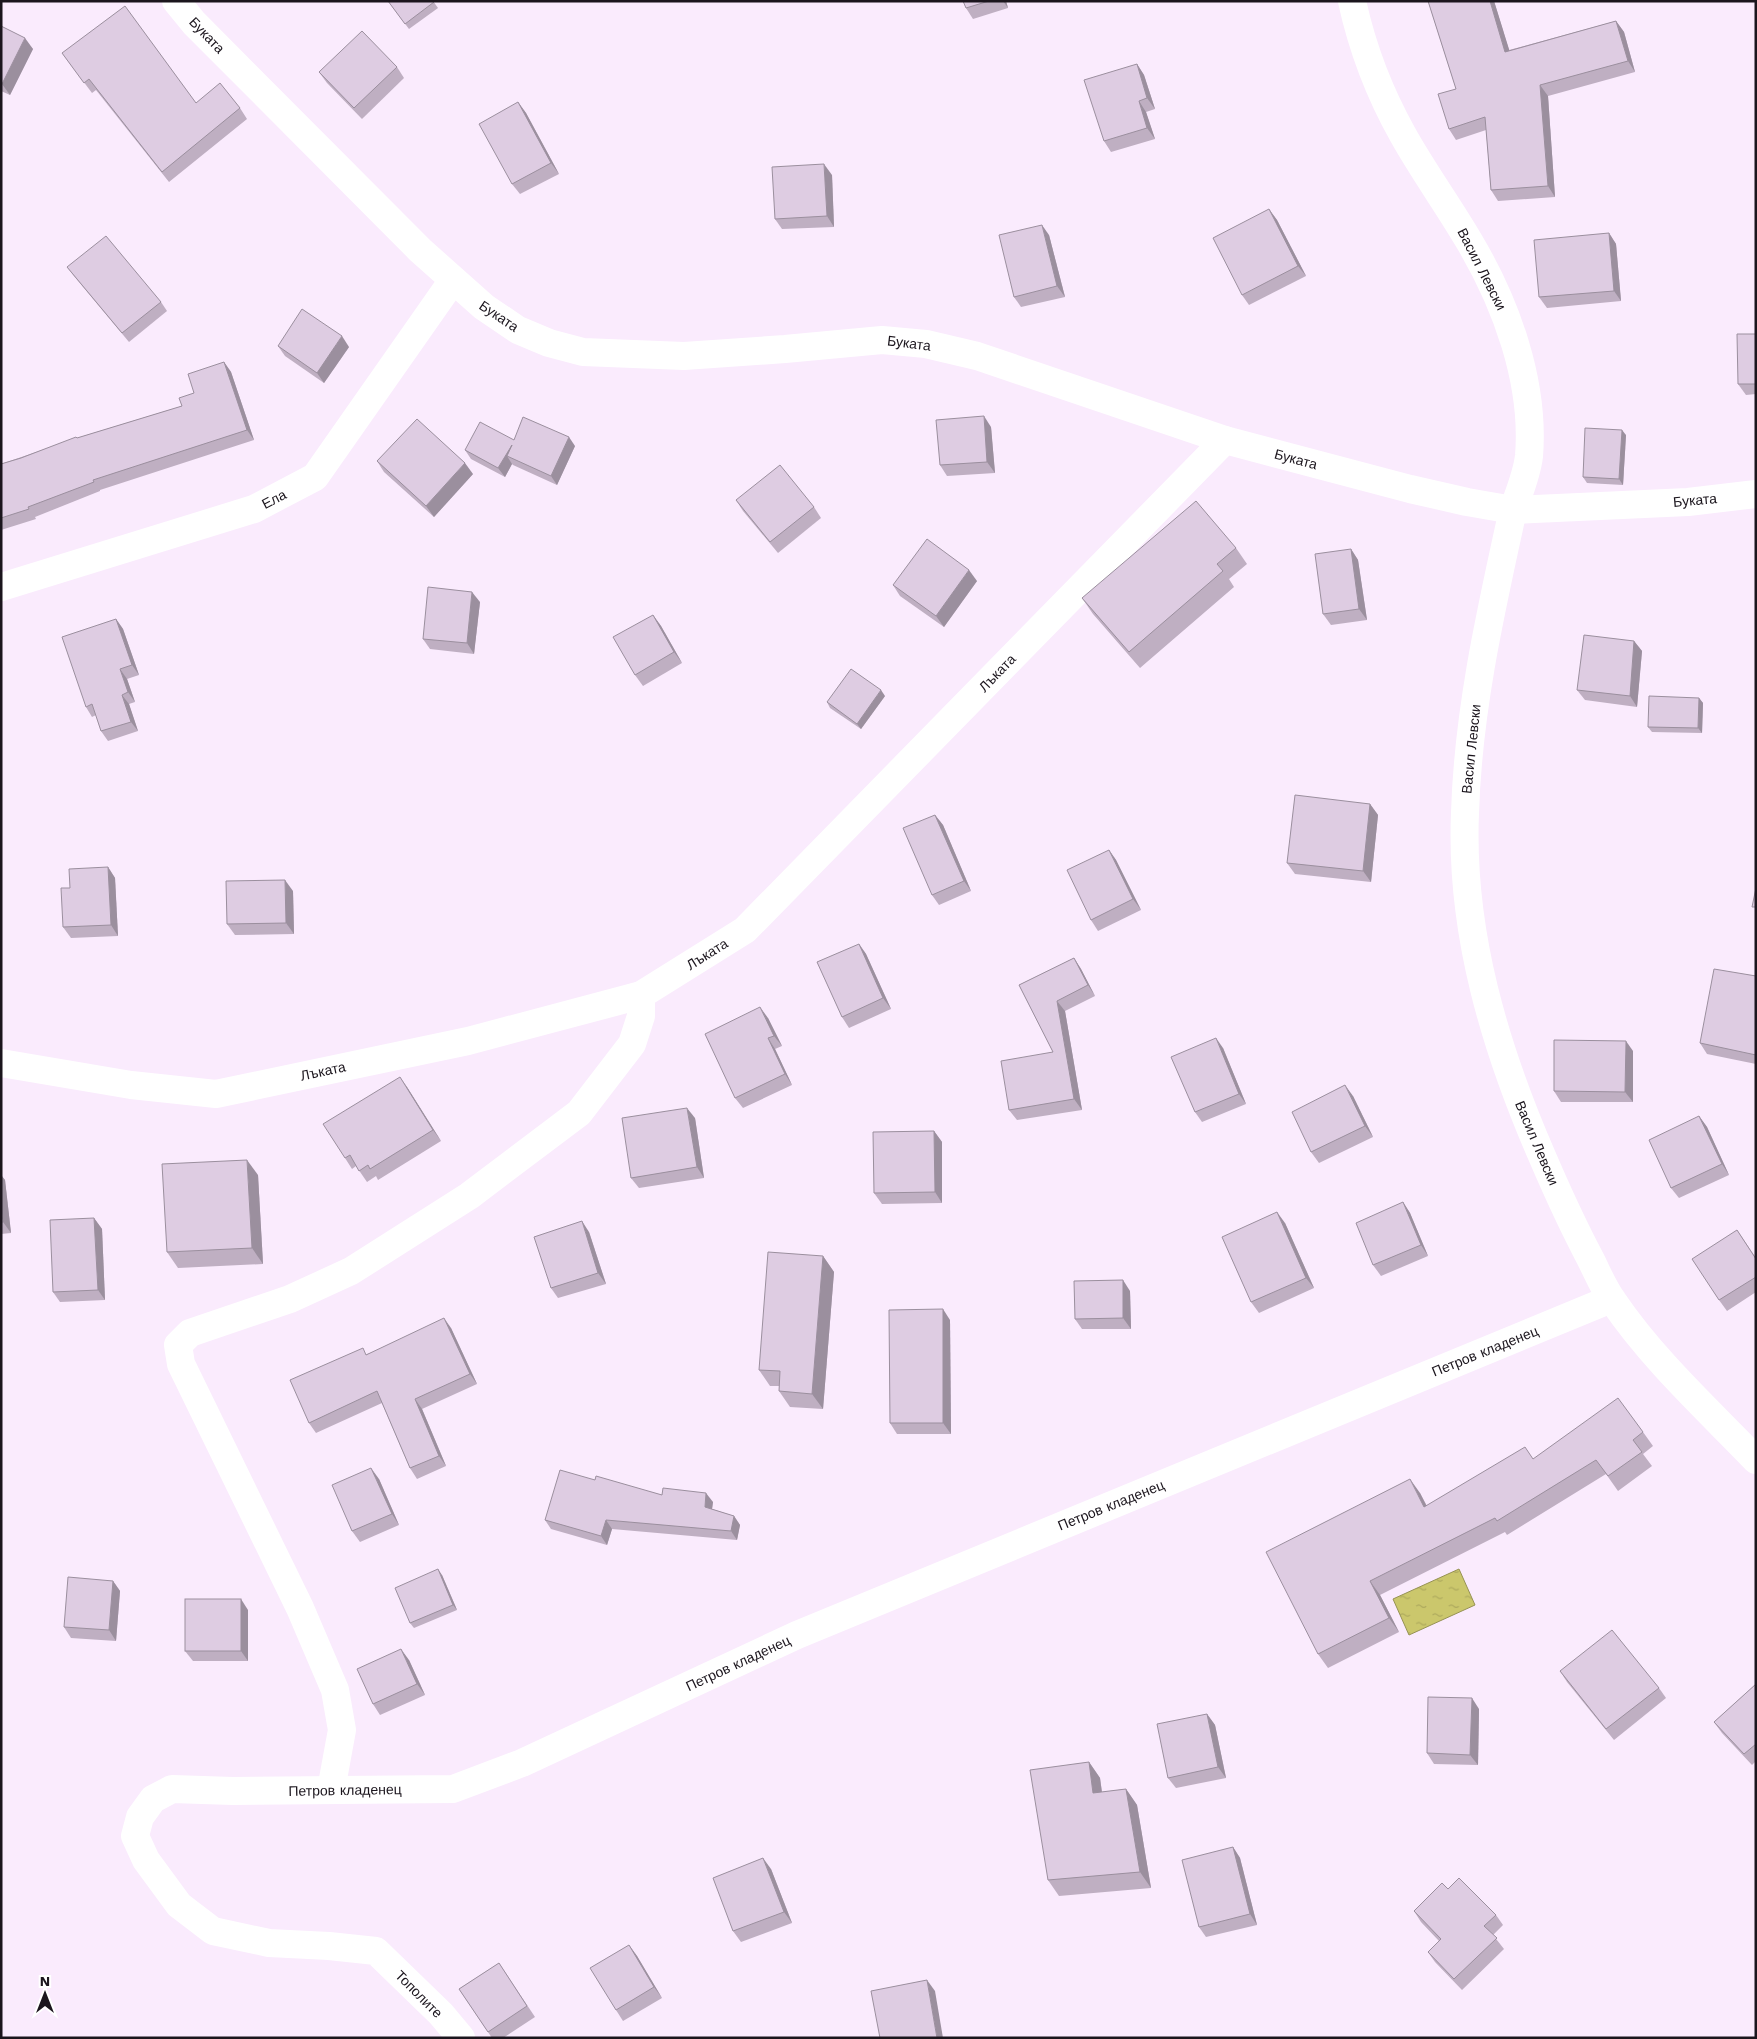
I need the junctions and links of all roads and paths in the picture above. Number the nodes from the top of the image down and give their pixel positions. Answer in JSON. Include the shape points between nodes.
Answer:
{"nodes":[{"id":1,"x":176,"y":1,"type":"edge"},
{"id":2,"x":1352,"y":1,"type":"edge"},
{"id":3,"x":453,"y":280,"type":"junction"},
{"id":4,"x":1225,"y":440,"type":"junction"},
{"id":5,"x":1756,"y":494,"type":"edge"},
{"id":6,"x":1512,"y":510,"type":"junction"},
{"id":7,"x":1,"y":587,"type":"edge"},
{"id":8,"x":641,"y":995,"type":"junction"},
{"id":9,"x":1,"y":1063,"type":"edge"},
{"id":10,"x":1611,"y":1299,"type":"junction"},
{"id":11,"x":1756,"y":1460,"type":"edge"},
{"id":12,"x":331,"y":1790,"type":"junction"},
{"id":13,"x":376,"y":1951,"type":"joint"},
{"id":14,"x":461,"y":2038,"type":"edge"}],
"edges":[{"from":1,"to":3,"type":"street","name":"Буката","via":[[194,23]]},
{"from":2,"to":6,"type":"street","name":"Васил Левски","via":[[1372,69],[1402,134],[1469,241],[1493,285],[1515,340],[1530,422],[1529,457]]},
{"from":3,"to":4,"type":"street","name":"Буката","via":[[518,330],[583,352],[684,356],[882,340],[926,344],[977,356]]},
{"from":3,"to":7,"type":"street","name":"Ела","via":[[315,477],[254,509]]},
{"from":4,"to":6,"type":"street","name":"Буката","via":[[1410,489]]},
{"from":4,"to":8,"type":"street","name":"Лъката","via":[[745,930]]},
{"from":5,"to":6,"type":"street","name":"Буката","via":[[1688,502]]},
{"from":6,"to":10,"type":"street","name":"Васил Левски","via":[[1479,667],[1468,758],[1464,815],[1469,906],[1486,1000],[1518,1101],[1577,1233]]},
{"from":8,"to":9,"type":"street","name":"Лъката","via":[[468,1041],[216,1094],[131,1086]]},
{"from":8,"to":12,"type":"street","via":[[641,1016],[632,1044],[579,1113],[469,1196],[351,1271],[290,1299],[190,1333],[178,1345],[181,1364],[300,1608],[335,1690],[342,1730]]},
{"from":10,"to":11,"type":"street","name":"Васил Левски","via":[[1639,1336]]},
{"from":10,"to":12,"type":"street","name":"Петров кладенец","via":[[797,1635],[522,1763],[453,1789]]},
{"from":12,"to":13,"type":"street","name":"Петров кладенец","via":[[172,1789],[153,1799],[140,1816],[135,1836],[146,1860],[179,1905],[213,1931],[269,1944]]},
{"from":13,"to":14,"type":"street","name":"Тополите"}]}
